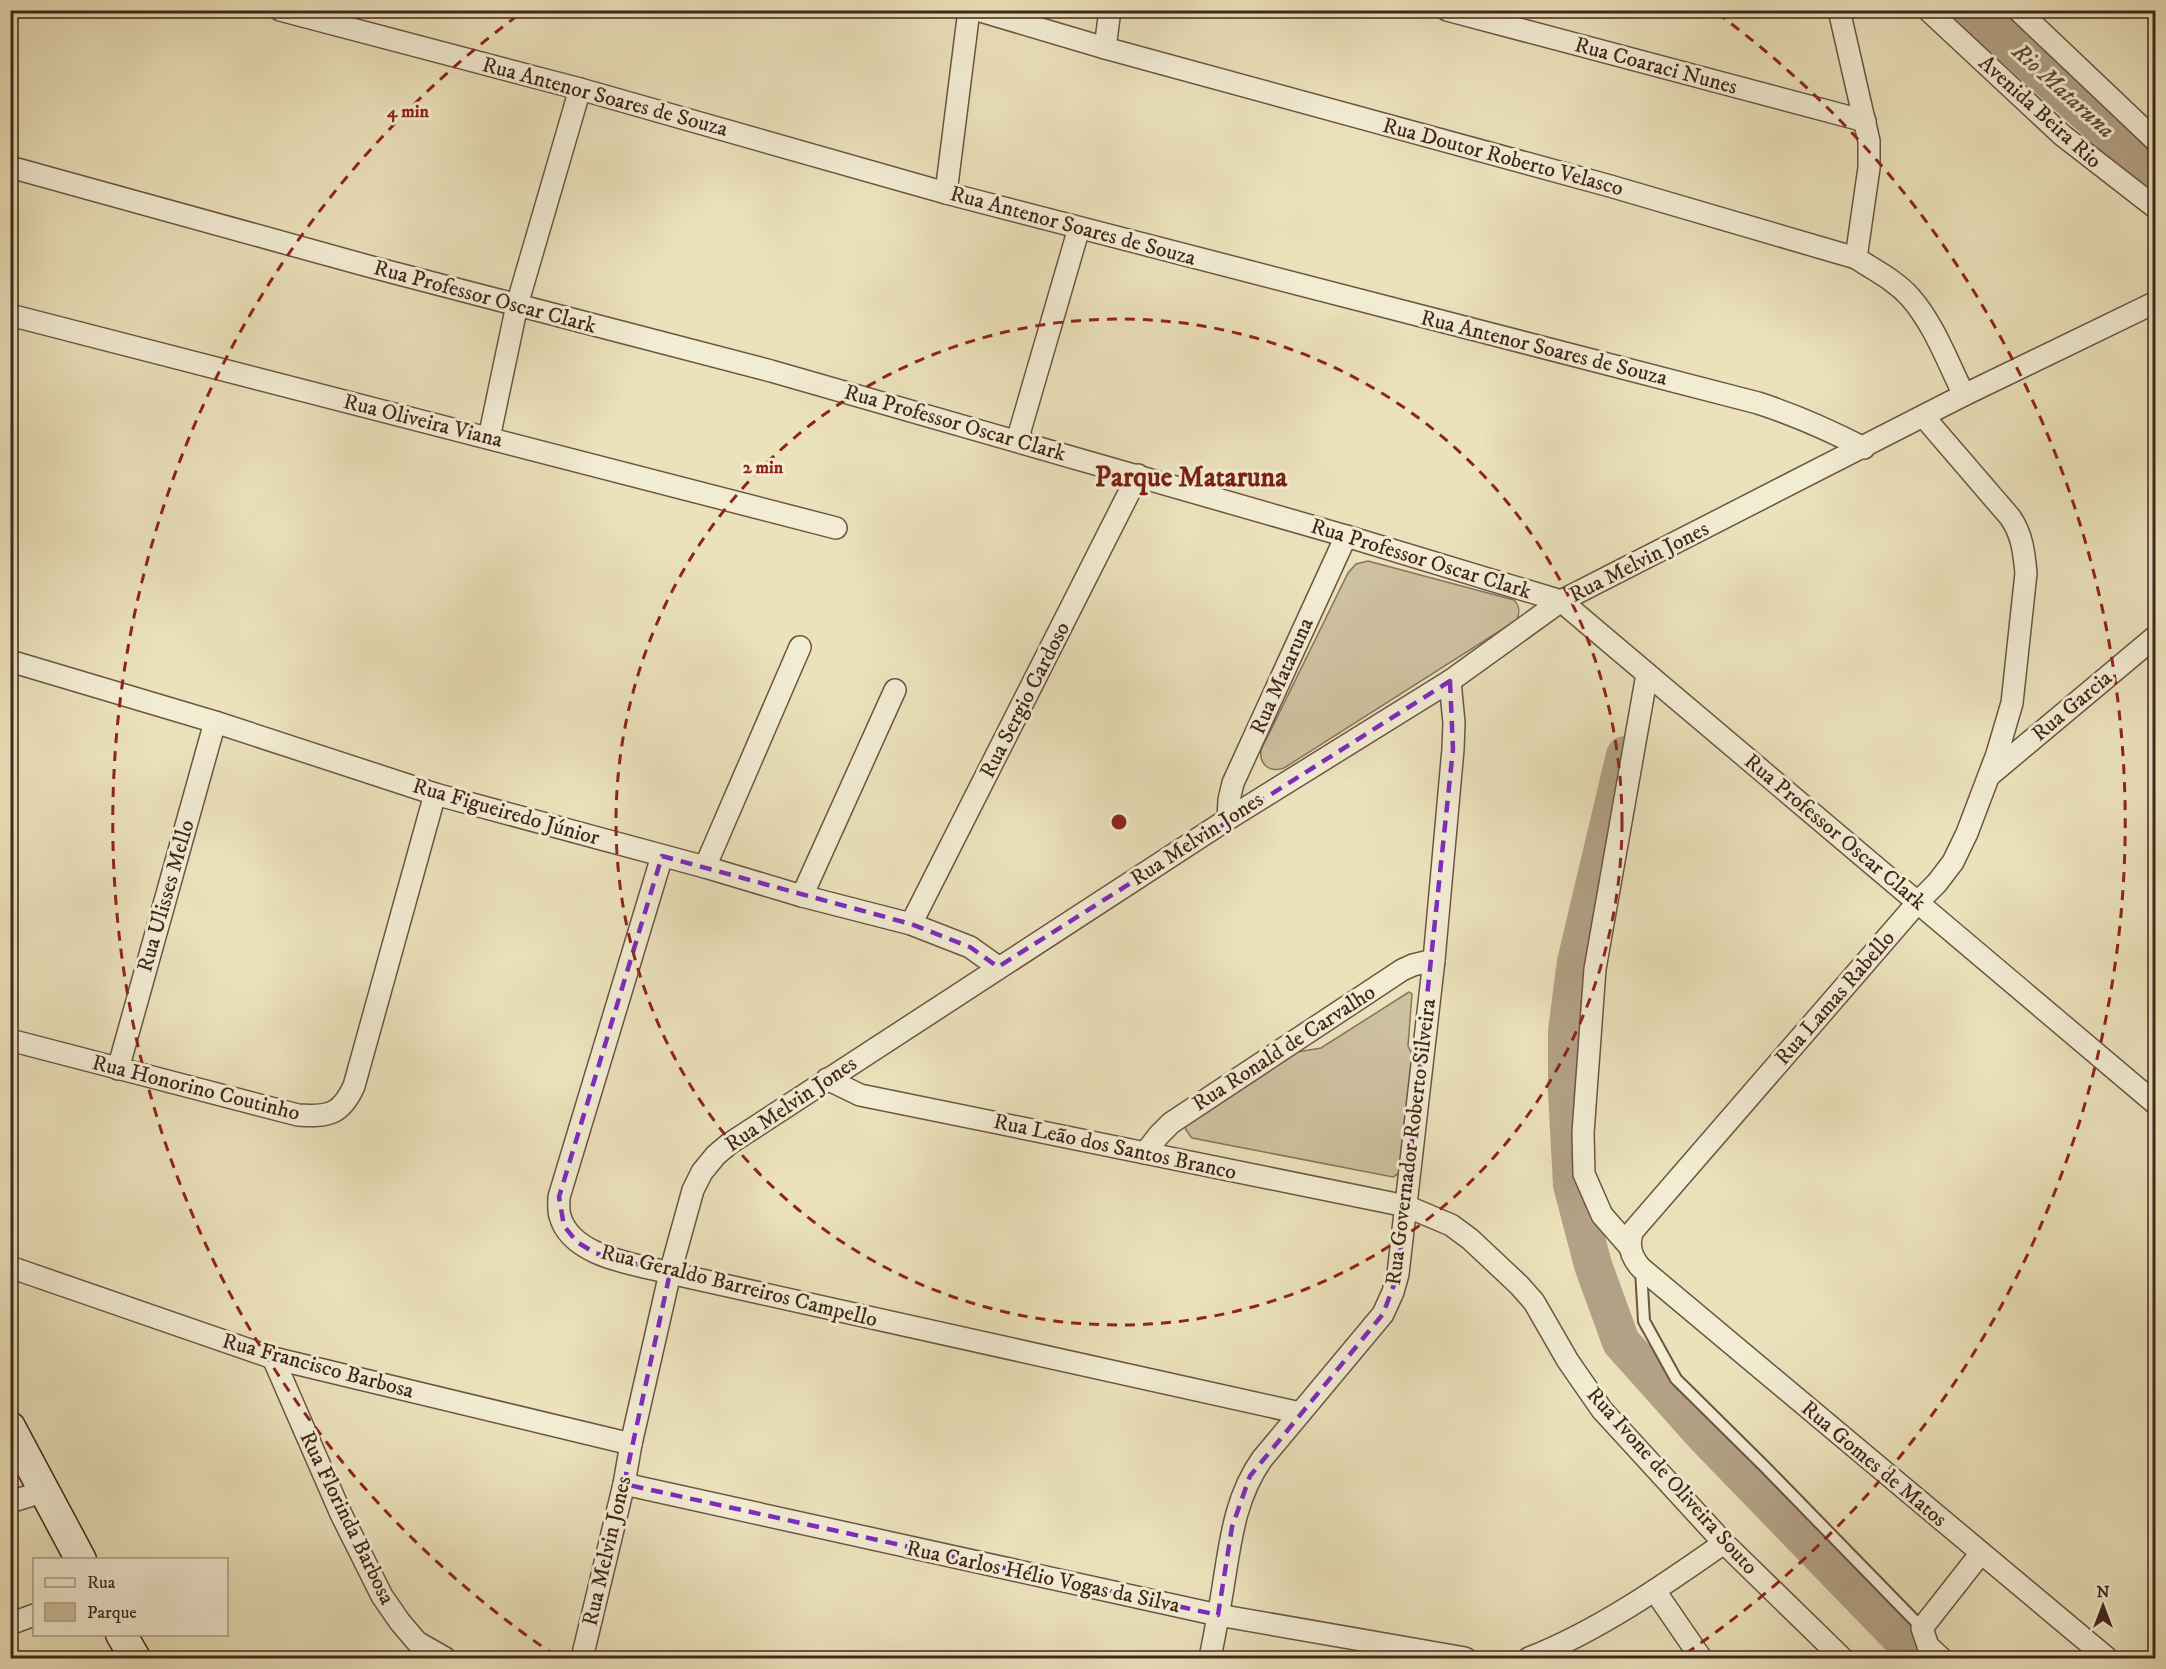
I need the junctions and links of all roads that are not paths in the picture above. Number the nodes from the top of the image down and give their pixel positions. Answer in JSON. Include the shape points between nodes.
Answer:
{"nodes":[{"id":1,"x":280,"y":10,"type":"edge"},
{"id":2,"x":969,"y":10,"type":"edge"},
{"id":3,"x":977,"y":10,"type":"edge"},
{"id":4,"x":1110,"y":10,"type":"edge"},
{"id":5,"x":1447,"y":10,"type":"edge"},
{"id":6,"x":1839,"y":10,"type":"edge"},
{"id":7,"x":1928,"y":10,"type":"edge"},
{"id":8,"x":2018,"y":10,"type":"edge"},
{"id":9,"x":1105,"y":48,"type":"junction"},
{"id":10,"x":580,"y":89,"type":"junction"},
{"id":11,"x":1864,"y":121,"type":"junction"},
{"id":12,"x":2156,"y":141,"type":"edge"},
{"id":13,"x":10,"y":167,"type":"edge"},
{"id":14,"x":946,"y":193,"type":"junction"},
{"id":15,"x":2156,"y":208,"type":"edge"},
{"id":16,"x":1079,"y":228,"type":"junction"},
{"id":17,"x":1856,"y":258,"type":"junction"},
{"id":18,"x":2156,"y":302,"type":"edge"},
{"id":19,"x":517,"y":305,"type":"junction"},
{"id":20,"x":10,"y":315,"type":"edge"},
{"id":21,"x":1964,"y":395,"type":"junction"},
{"id":22,"x":1924,"y":417,"type":"junction"},
{"id":23,"x":489,"y":438,"type":"junction"},
{"id":24,"x":1017,"y":441,"type":"junction"},
{"id":25,"x":1864,"y":448,"type":"junction"},
{"id":26,"x":1138,"y":475,"type":"junction"},
{"id":27,"x":836,"y":528,"type":"dead end"},
{"id":28,"x":1346,"y":536,"type":"junction"},
{"id":29,"x":1561,"y":601,"type":"junction"},
{"id":30,"x":2156,"y":636,"type":"edge"},
{"id":31,"x":800,"y":647,"type":"dead end"},
{"id":32,"x":10,"y":661,"type":"edge"},
{"id":33,"x":1647,"y":674,"type":"junction"},
{"id":34,"x":1450,"y":681,"type":"junction"},
{"id":35,"x":895,"y":690,"type":"dead end"},
{"id":36,"x":215,"y":722,"type":"junction"},
{"id":37,"x":1989,"y":776,"type":"junction"},
{"id":38,"x":435,"y":794,"type":"junction"},
{"id":39,"x":1228,"y":819,"type":"junction"},
{"id":40,"x":662,"y":856,"type":"junction"},
{"id":41,"x":705,"y":867,"type":"junction"},
{"id":42,"x":802,"y":896,"type":"junction"},
{"id":43,"x":1918,"y":903,"type":"junction"},
{"id":44,"x":911,"y":924,"type":"junction"},
{"id":45,"x":1434,"y":960,"type":"junction"},
{"id":46,"x":998,"y":967,"type":"junction"},
{"id":47,"x":10,"y":1040,"type":"edge"},
{"id":48,"x":118,"y":1069,"type":"junction"},
{"id":49,"x":827,"y":1079,"type":"junction"},
{"id":50,"x":2156,"y":1104,"type":"edge"},
{"id":51,"x":1145,"y":1153,"type":"junction"},
{"id":52,"x":1406,"y":1206,"type":"junction"},
{"id":53,"x":1630,"y":1246,"type":"junction"},
{"id":54,"x":10,"y":1267,"type":"edge"},
{"id":55,"x":1641,"y":1268,"type":"junction"},
{"id":56,"x":670,"y":1273,"type":"junction"},
{"id":57,"x":273,"y":1358,"type":"junction"},
{"id":58,"x":1300,"y":1413,"type":"junction"},
{"id":59,"x":10,"y":1427,"type":"edge"},
{"id":60,"x":631,"y":1444,"type":"junction"},
{"id":61,"x":624,"y":1484,"type":"junction"},
{"id":62,"x":45,"y":1491,"type":"junction"},
{"id":63,"x":10,"y":1502,"type":"edge"},
{"id":64,"x":1724,"y":1543,"type":"junction"},
{"id":65,"x":1981,"y":1553,"type":"junction"},
{"id":66,"x":80,"y":1558,"type":"edge"},
{"id":67,"x":1655,"y":1590,"type":"junction"},
{"id":68,"x":33,"y":1615,"type":"edge"},
{"id":69,"x":1218,"y":1615,"type":"junction"},
{"id":70,"x":10,"y":1624,"type":"edge"},
{"id":71,"x":1922,"y":1628,"type":"junction"},
{"id":72,"x":122,"y":1636,"type":"edge"},
{"id":73,"x":1556,"y":1654,"type":"edge"},
{"id":74,"x":135,"y":1659,"type":"edge"},
{"id":75,"x":445,"y":1659,"type":"edge"},
{"id":76,"x":582,"y":1659,"type":"edge"},
{"id":77,"x":1210,"y":1659,"type":"edge"},
{"id":78,"x":1465,"y":1659,"type":"edge"},
{"id":79,"x":1529,"y":1659,"type":"edge"},
{"id":80,"x":1701,"y":1659,"type":"edge"},
{"id":81,"x":1842,"y":1659,"type":"edge"},
{"id":82,"x":1941,"y":1659,"type":"edge"},
{"id":83,"x":2107,"y":1659,"type":"edge"}],
"edges":[{"from":1,"to":10,"type":"street","name":"Rua Antenor Soares de Souza"},
{"from":2,"to":14,"type":"street"},
{"from":3,"to":9,"type":"street","name":"Rua Doutor Roberto Velasco"},
{"from":4,"to":9,"type":"street"},
{"from":5,"to":11,"type":"street","name":"Rua Coaraci Nunes"},
{"from":6,"to":11,"type":"street"},
{"from":7,"to":15,"type":"street","name":"Avenida Beira Rio","via":[[2062,135]]},
{"from":8,"to":12,"type":"street"},
{"from":9,"to":17,"type":"street","name":"Rua Doutor Roberto Velasco","via":[[1610,186]]},
{"from":10,"to":14,"type":"street","name":"Rua Antenor Soares de Souza"},
{"from":10,"to":19,"type":"street"},
{"from":11,"to":17,"type":"street","via":[[1869,168]]},
{"from":13,"to":19,"type":"street","name":"Rua Professor Oscar Clark"},
{"from":14,"to":16,"type":"street","name":"Rua Antenor Soares de Souza"},
{"from":16,"to":24,"type":"street"},
{"from":16,"to":25,"type":"street","name":"Rua Antenor Soares de Souza","via":[[1758,403],[1788,412]]},
{"from":17,"to":21,"type":"street","name":"Rua Doutor Roberto Velasco","via":[[1910,297]]},
{"from":18,"to":21,"type":"street","name":"Rua Melvin Jones"},
{"from":19,"to":23,"type":"street"},
{"from":19,"to":24,"type":"street","name":"Rua Professor Oscar Clark"},
{"from":20,"to":23,"type":"street","name":"Rua Oliveira Viana"},
{"from":21,"to":22,"type":"street","name":"Rua Melvin Jones"},
{"from":22,"to":25,"type":"street","name":"Rua Melvin Jones"},
{"from":22,"to":37,"type":"street","name":"Rua Lamas Rabello","via":[[2010,517],[2021,536],[2024,552],[2026,573],[2012,703]]},
{"from":23,"to":27,"type":"street","name":"Rua Oliveira Viana"},
{"from":24,"to":26,"type":"street","name":"Rua Professor Oscar Clark"},
{"from":25,"to":29,"type":"street","name":"Rua Melvin Jones"},
{"from":26,"to":28,"type":"street","name":"Rua Professor Oscar Clark"},
{"from":26,"to":44,"type":"street","name":"Rua Sergio Cardoso"},
{"from":28,"to":29,"type":"street","name":"Rua Professor Oscar Clark"},
{"from":28,"to":39,"type":"street","name":"Rua Mataruna","via":[[1233,783]]},
{"from":29,"to":33,"type":"street","name":"Rua Professor Oscar Clark"},
{"from":29,"to":34,"type":"street","name":"Rua Melvin Jones"},
{"from":30,"to":37,"type":"street","name":"Rua Garcia"},
{"from":31,"to":41,"type":"street"},
{"from":32,"to":36,"type":"street","name":"Rua Figueiredo Júnior"},
{"from":33,"to":43,"type":"street","name":"Rua Professor Oscar Clark"},
{"from":33,"to":53,"type":"street","via":[[1595,969],[1583,1133],[1584,1174],[1602,1215]]},
{"from":34,"to":39,"type":"street","name":"Rua Melvin Jones"},
{"from":34,"to":45,"type":"street","name":"Rua Governador Roberto Silveira","via":[[1453,749]]},
{"from":35,"to":42,"type":"street"},
{"from":36,"to":38,"type":"street","name":"Rua Figueiredo Júnior"},
{"from":36,"to":48,"type":"street","name":"Rua Ulisses Mello"},
{"from":37,"to":43,"type":"street","name":"Rua Lamas Rabello","via":[[1953,862]]},
{"from":38,"to":40,"type":"street","name":"Rua Figueiredo Júnior"},
{"from":38,"to":48,"type":"street","name":"Rua Honorino Coutinho","via":[[354,1086],[341,1107],[319,1116],[298,1115]]},
{"from":39,"to":46,"type":"street","name":"Rua Melvin Jones"},
{"from":40,"to":41,"type":"street","name":"Rua Figueiredo Júnior"},
{"from":40,"to":56,"type":"street","name":"Rua Geraldo Barreiros Campello","via":[[559,1197],[559,1214],[577,1242],[596,1253]]},
{"from":41,"to":42,"type":"street","name":"Rua Figueiredo Júnior"},
{"from":42,"to":44,"type":"street","name":"Rua Figueiredo Júnior"},
{"from":43,"to":50,"type":"street","name":"Rua Professor Oscar Clark"},
{"from":43,"to":53,"type":"street","name":"Rua Lamas Rabello","via":[[1634,1231]]},
{"from":44,"to":46,"type":"street","name":"Rua Figueiredo Júnior","via":[[970,947]]},
{"from":45,"to":51,"type":"street","name":"Rua Ronald de Carvalho","via":[[1402,970],[1171,1123]]},
{"from":45,"to":52,"type":"street","name":"Rua Governador Roberto Silveira"},
{"from":46,"to":49,"type":"street","name":"Rua Melvin Jones"},
{"from":47,"to":48,"type":"street","name":"Rua Honorino Coutinho"},
{"from":49,"to":51,"type":"street","name":"Rua Leão dos Santos Branco","via":[[860,1095]]},
{"from":49,"to":56,"type":"street","name":"Rua Melvin Jones","via":[[729,1144],[702,1172],[693,1190]]},
{"from":51,"to":52,"type":"street","name":"Rua Leão dos Santos Branco"},
{"from":52,"to":58,"type":"street","name":"Rua Governador Roberto Silveira","via":[[1398,1274],[1383,1314]]},
{"from":52,"to":64,"type":"street","name":"Rua Ivone de Oliveira Souto","via":[[1451,1225],[1519,1285],[1534,1302],[1602,1410]]},
{"from":53,"to":55,"type":"street"},
{"from":54,"to":57,"type":"street","name":"Rua Francisco Barbosa"},
{"from":55,"to":65,"type":"street","name":"Rua Gomes de Matos"},
{"from":55,"to":71,"type":"lane","via":[[1644,1321],[1676,1379]]},
{"from":56,"to":58,"type":"street","name":"Rua Geraldo Barreiros Campello"},
{"from":56,"to":60,"type":"street","name":"Rua Melvin Jones"},
{"from":57,"to":60,"type":"street","name":"Rua Francisco Barbosa"},
{"from":57,"to":75,"type":"street","name":"Rua Florinda Barbosa","via":[[340,1514],[382,1596],[417,1642]]},
{"from":58,"to":69,"type":"street","name":"Rua Governador Roberto Silveira","via":[[1250,1476],[1239,1501]]},
{"from":59,"to":62,"type":"main road"},
{"from":60,"to":61,"type":"street","name":"Rua Melvin Jones"},
{"from":61,"to":69,"type":"street","name":"Rua Carlos Hélio Vogas da Silva"},
{"from":61,"to":76,"type":"street","name":"Rua Melvin Jones"},
{"from":62,"to":63,"type":"street"},
{"from":62,"to":66,"type":"main road"},
{"from":64,"to":67,"type":"street"},
{"from":64,"to":81,"type":"street","name":"Rua Ivone de Oliveira Souto"},
{"from":65,"to":71,"type":"street"},
{"from":65,"to":83,"type":"street","name":"Rua Gomes de Matos"},
{"from":67,"to":73,"type":"street"},
{"from":67,"to":80,"type":"street"},
{"from":68,"to":70,"type":"street"},
{"from":69,"to":77,"type":"street","name":"Rua Governador Roberto Silveira"},
{"from":69,"to":78,"type":"street","name":"Rua Carlos Hélio Vogas da Silva"},
{"from":71,"to":82,"type":"street","via":[[1928,1646]]},
{"from":72,"to":74,"type":"main road"},
{"from":73,"to":79,"type":"street"}]}
